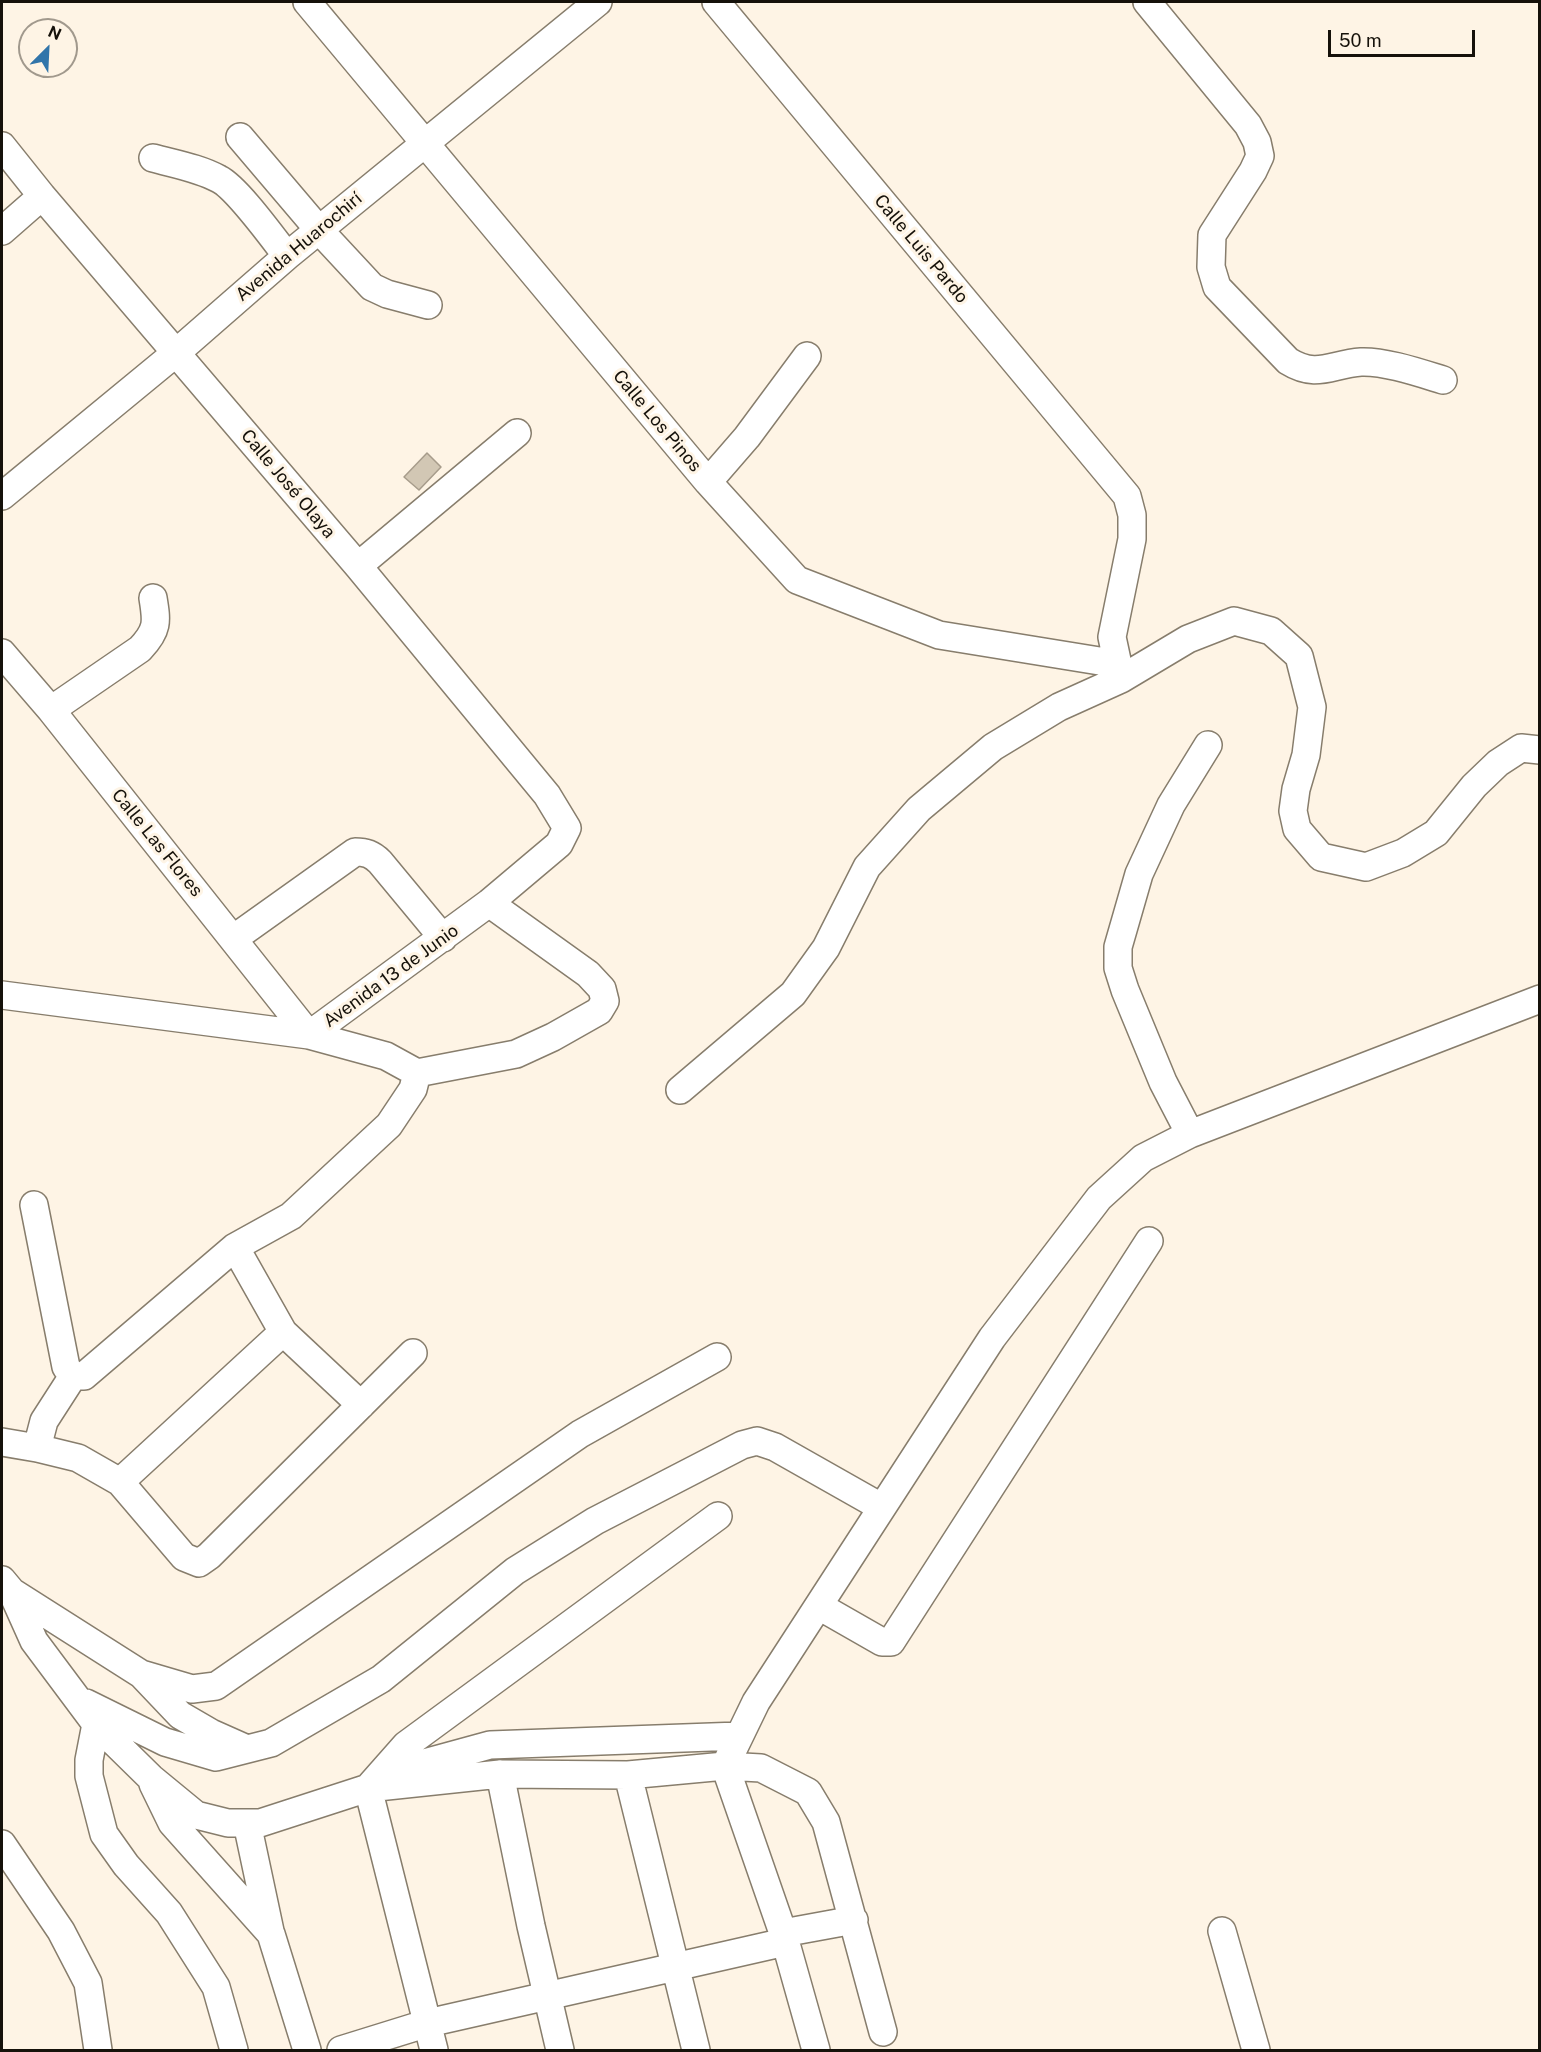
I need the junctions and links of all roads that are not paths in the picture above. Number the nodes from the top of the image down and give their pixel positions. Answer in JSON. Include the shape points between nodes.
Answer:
{"nodes":[{"id":1,"x":307,"y":2,"type":"edge"},
{"id":2,"x":598,"y":2,"type":"edge"},
{"id":3,"x":716,"y":2,"type":"edge"},
{"id":4,"x":1147,"y":2,"type":"edge"},
{"id":5,"x":240,"y":137,"type":"dead end"},
{"id":6,"x":424,"y":144,"type":"junction"},
{"id":7,"x":2,"y":146,"type":"edge"},
{"id":8,"x":153,"y":158,"type":"dead end"},
{"id":9,"x":42,"y":196,"type":"junction"},
{"id":10,"x":319,"y":230,"type":"junction"},
{"id":11,"x":2,"y":231,"type":"edge"},
{"id":12,"x":287,"y":256,"type":"junction"},
{"id":13,"x":428,"y":305,"type":"dead end"},
{"id":14,"x":177,"y":352,"type":"junction"},
{"id":15,"x":807,"y":356,"type":"dead end"},
{"id":16,"x":1443,"y":380,"type":"dead end"},
{"id":17,"x":517,"y":433,"type":"dead end"},
{"id":18,"x":708,"y":482,"type":"junction"},
{"id":19,"x":2,"y":496,"type":"edge"},
{"id":20,"x":358,"y":566,"type":"junction"},
{"id":21,"x":153,"y":598,"type":"dead end"},
{"id":22,"x":2,"y":653,"type":"edge"},
{"id":23,"x":1120,"y":672,"type":"junction"},
{"id":24,"x":51,"y":710,"type":"junction"},
{"id":25,"x":1208,"y":745,"type":"dead end"},
{"id":26,"x":1539,"y":750,"type":"edge"},
{"id":27,"x":567,"y":828,"type":"joint"},
{"id":28,"x":489,"y":903,"type":"junction"},
{"id":29,"x":443,"y":938,"type":"junction"},
{"id":30,"x":233,"y":939,"type":"junction"},
{"id":31,"x":2,"y":995,"type":"edge"},
{"id":32,"x":1539,"y":999,"type":"edge"},
{"id":33,"x":309,"y":1035,"type":"junction"},
{"id":34,"x":417,"y":1073,"type":"junction"},
{"id":35,"x":680,"y":1090,"type":"dead end"},
{"id":36,"x":1190,"y":1134,"type":"junction"},
{"id":37,"x":34,"y":1204,"type":"dead end"},
{"id":38,"x":1149,"y":1241,"type":"dead end"},
{"id":39,"x":235,"y":1247,"type":"junction"},
{"id":40,"x":284,"y":1332,"type":"junction"},
{"id":41,"x":413,"y":1353,"type":"dead end"},
{"id":42,"x":717,"y":1357,"type":"dead end"},
{"id":43,"x":73,"y":1376,"type":"junction"},
{"id":44,"x":361,"y":1405,"type":"junction"},
{"id":45,"x":2,"y":1442,"type":"edge"},
{"id":46,"x":37,"y":1448,"type":"junction"},
{"id":47,"x":120,"y":1482,"type":"junction"},
{"id":48,"x":881,"y":1507,"type":"junction"},
{"id":49,"x":718,"y":1516,"type":"dead end"},
{"id":50,"x":7,"y":1586,"type":"edge"},
{"id":51,"x":819,"y":1606,"type":"junction"},
{"id":52,"x":141,"y":1674,"type":"junction"},
{"id":53,"x":77,"y":1699,"type":"junction"},
{"id":54,"x":96,"y":1724,"type":"junction"},
{"id":55,"x":739,"y":1736,"type":"junction"},
{"id":56,"x":247,"y":1749,"type":"junction"},
{"id":57,"x":725,"y":1766,"type":"junction"},
{"id":58,"x":500,"y":1774,"type":"junction"},
{"id":59,"x":628,"y":1775,"type":"junction"},
{"id":60,"x":151,"y":1778,"type":"junction"},
{"id":61,"x":368,"y":1788,"type":"junction"},
{"id":62,"x":247,"y":1823,"type":"junction"},
{"id":63,"x":2,"y":1844,"type":"edge"},
{"id":64,"x":854,"y":1920,"type":"junction"},
{"id":65,"x":1222,"y":1932,"type":"dead end"},
{"id":66,"x":271,"y":1934,"type":"junction"},
{"id":67,"x":784,"y":1938,"type":"junction"},
{"id":68,"x":675,"y":1967,"type":"junction"},
{"id":69,"x":547,"y":1996,"type":"junction"},
{"id":70,"x":428,"y":2023,"type":"junction"},
{"id":71,"x":883,"y":2032,"type":"dead end"},
{"id":72,"x":98,"y":2050,"type":"edge"},
{"id":73,"x":234,"y":2050,"type":"edge"},
{"id":74,"x":307,"y":2050,"type":"edge"},
{"id":75,"x":341,"y":2050,"type":"edge"},
{"id":76,"x":434,"y":2050,"type":"edge"},
{"id":77,"x":560,"y":2050,"type":"edge"},
{"id":78,"x":696,"y":2050,"type":"edge"},
{"id":79,"x":816,"y":2050,"type":"edge"},
{"id":80,"x":1256,"y":2050,"type":"edge"}],
"edges":[{"from":1,"to":6,"type":"street","name":"Calle Los Pinos"},
{"from":2,"to":6,"type":"street","name":"Avenida Huarochirí"},
{"from":3,"to":23,"type":"street","name":"Calle Luis Pardo","via":[[1127,496],[1132,540],[1112,637]]},
{"from":4,"to":16,"type":"street","via":[[1248,125],[1257,142],[1260,156],[1253,171],[1212,235],[1211,267],[1217,287],[1288,361],[1302,370],[1362,362]]},
{"from":5,"to":10,"type":"street"},
{"from":6,"to":10,"type":"street","name":"Avenida Huarochirí"},
{"from":6,"to":18,"type":"street","name":"Calle Los Pinos"},
{"from":7,"to":9,"type":"street","name":"Calle José Olaya"},
{"from":8,"to":12,"type":"street","via":[[222,180]]},
{"from":9,"to":11,"type":"street"},
{"from":9,"to":14,"type":"street","name":"Calle José Olaya"},
{"from":10,"to":12,"type":"street","name":"Avenida Huarochirí"},
{"from":10,"to":13,"type":"street","via":[[372,286]]},
{"from":12,"to":14,"type":"street","name":"Avenida Huarochirí"},
{"from":14,"to":19,"type":"street","name":"Avenida Huarochirí"},
{"from":14,"to":20,"type":"street","name":"Calle José Olaya"},
{"from":15,"to":18,"type":"street"},
{"from":17,"to":20,"type":"street"},
{"from":18,"to":23,"type":"street","name":"Calle Los Pinos","via":[[797,580],[939,635]]},
{"from":20,"to":27,"type":"street","name":"Calle José Olaya","via":[[547,795]]},
{"from":21,"to":24,"type":"street","via":[[157,622],[149,640]]},
{"from":22,"to":24,"type":"street","name":"Calle Las Flores"},
{"from":23,"to":26,"type":"street","via":[[1234,621],[1271,631],[1299,656],[1312,707],[1293,811],[1297,829],[1321,857],[1366,867],[1403,854],[1436,833],[1473,786],[1498,763],[1521,748]]},
{"from":23,"to":35,"type":"street","via":[[993,747],[919,809],[867,867],[826,948],[793,994]]},
{"from":24,"to":30,"type":"street","name":"Calle Las Flores"},
{"from":25,"to":36,"type":"street","via":[[1171,805],[1138,874],[1118,946],[1118,968],[1125,990],[1163,1083]]},
{"from":27,"to":28,"type":"street","name":"Avenida 13 de Junio","via":[[559,844]]},
{"from":28,"to":29,"type":"street","name":"Avenida 13 de Junio"},
{"from":28,"to":34,"type":"street","via":[[588,974],[602,989],[605,1001],[599,1011],[516,1054]]},
{"from":29,"to":30,"type":"street","via":[[373,855],[355,852]]},
{"from":29,"to":33,"type":"street","name":"Avenida 13 de Junio"},
{"from":30,"to":33,"type":"street","name":"Calle Las Flores"},
{"from":31,"to":33,"type":"street","name":"Avenida 13 de Junio"},
{"from":32,"to":36,"type":"street"},
{"from":33,"to":34,"type":"street","via":[[386,1056]]},
{"from":34,"to":39,"type":"street","via":[[413,1089],[389,1125],[291,1216]]},
{"from":36,"to":48,"type":"street","via":[[1143,1158],[1099,1198],[992,1338]]},
{"from":37,"to":43,"type":"street","via":[[66,1367]]},
{"from":38,"to":51,"type":"street","via":[[891,1642],[882,1642]]},
{"from":39,"to":40,"type":"street"},
{"from":39,"to":43,"type":"street","via":[[84,1376]]},
{"from":40,"to":44,"type":"street"},
{"from":40,"to":47,"type":"street"},
{"from":41,"to":44,"type":"street"},
{"from":42,"to":52,"type":"street","via":[[580,1434],[216,1686],[192,1689]]},
{"from":43,"to":46,"type":"street","via":[[44,1421]]},
{"from":44,"to":47,"type":"street","via":[[199,1563],[184,1557]]},
{"from":45,"to":46,"type":"street"},
{"from":46,"to":47,"type":"street","via":[[78,1458]]},
{"from":48,"to":51,"type":"street"},
{"from":48,"to":56,"type":"street","via":[[775,1447],[757,1441],[742,1445],[595,1521],[515,1571],[381,1679],[271,1743]]},
{"from":49,"to":61,"type":"street","via":[[406,1745]]},
{"from":50,"to":52,"type":"street"},
{"from":50,"to":53,"type":"street","via":[[34,1641]]},
{"from":51,"to":55,"type":"street","via":[[756,1702]]},
{"from":52,"to":56,"type":"street","via":[[180,1715]]},
{"from":53,"to":54,"type":"street"},
{"from":53,"to":56,"type":"street","via":[[165,1742],[216,1757]]},
{"from":54,"to":60,"type":"street"},
{"from":54,"to":73,"type":"street","via":[[89,1776],[104,1834],[169,1913],[216,1987]]},
{"from":55,"to":57,"type":"street"},
{"from":55,"to":61,"type":"street","via":[[490,1745],[406,1768]]},
{"from":57,"to":59,"type":"street"},
{"from":57,"to":64,"type":"street","via":[[761,1768],[808,1792],[826,1822]]},
{"from":57,"to":67,"type":"street"},
{"from":58,"to":59,"type":"street"},
{"from":58,"to":61,"type":"street"},
{"from":58,"to":69,"type":"street"},
{"from":59,"to":68,"type":"street"},
{"from":60,"to":62,"type":"street","via":[[196,1815]]},
{"from":60,"to":66,"type":"street","via":[[172,1823]]},
{"from":61,"to":62,"type":"street","via":[[260,1823]]},
{"from":61,"to":70,"type":"street"},
{"from":62,"to":66,"type":"street"},
{"from":63,"to":72,"type":"street","via":[[61,1931],[88,1983]]},
{"from":64,"to":67,"type":"street"},
{"from":64,"to":71,"type":"street"},
{"from":65,"to":80,"type":"street"},
{"from":66,"to":74,"type":"street"},
{"from":67,"to":68,"type":"street"},
{"from":67,"to":79,"type":"street"},
{"from":68,"to":69,"type":"street"},
{"from":68,"to":78,"type":"street"},
{"from":69,"to":70,"type":"street"},
{"from":69,"to":77,"type":"street"},
{"from":70,"to":75,"type":"street"},
{"from":70,"to":76,"type":"street"}]}
